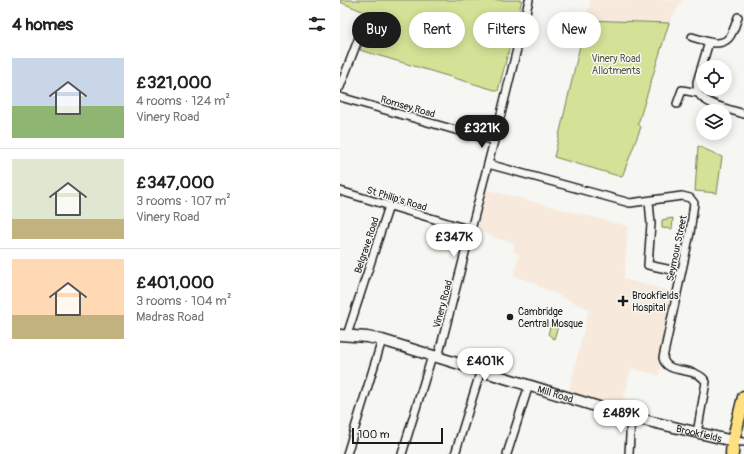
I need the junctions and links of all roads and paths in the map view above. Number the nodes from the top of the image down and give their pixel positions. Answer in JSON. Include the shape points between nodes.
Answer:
{"nodes":[{"id":1,"x":529,"y":0,"type":"edge"},
{"id":2,"x":738,"y":17,"type":"dead end"},
{"id":3,"x":692,"y":37,"type":"dead end"},
{"id":4,"x":710,"y":42,"type":"junction"},
{"id":5,"x":355,"y":48,"type":"edge"},
{"id":6,"x":704,"y":60,"type":"edge"},
{"id":7,"x":340,"y":87,"type":"edge"},
{"id":8,"x":696,"y":92,"type":"edge"},
{"id":9,"x":702,"y":96,"type":"edge"},
{"id":10,"x":340,"y":97,"type":"edge"},
{"id":11,"x":677,"y":104,"type":"dead end"},
{"id":12,"x":713,"y":104,"type":"edge"},
{"id":13,"x":732,"y":111,"type":"edge"},
{"id":14,"x":744,"y":114,"type":"edge"},
{"id":15,"x":494,"y":141,"type":"junction"},
{"id":16,"x":488,"y":164,"type":"junction"},
{"id":17,"x":340,"y":191,"type":"edge"},
{"id":18,"x":649,"y":201,"type":"junction"},
{"id":19,"x":388,"y":206,"type":"junction"},
{"id":20,"x":471,"y":230,"type":"junction"},
{"id":21,"x":681,"y":272,"type":"junction"},
{"id":22,"x":344,"y":335,"type":"edge"},
{"id":23,"x":382,"y":340,"type":"junction"},
{"id":24,"x":435,"y":356,"type":"junction"},
{"id":25,"x":481,"y":370,"type":"junction"},
{"id":26,"x":529,"y":385,"type":"junction"},
{"id":27,"x":744,"y":397,"type":"edge"},
{"id":28,"x":631,"y":417,"type":"junction"},
{"id":29,"x":697,"y":433,"type":"junction"},
{"id":30,"x":739,"y":442,"type":"edge"},
{"id":31,"x":347,"y":454,"type":"edge"},
{"id":32,"x":402,"y":454,"type":"edge"},
{"id":33,"x":455,"y":454,"type":"edge"},
{"id":34,"x":507,"y":454,"type":"edge"},
{"id":35,"x":629,"y":454,"type":"edge"},
{"id":36,"x":732,"y":454,"type":"edge"}],
"edges":[{"from":1,"to":15,"type":"street","name":"Vinery Road"},
{"from":2,"to":4,"type":"street","via":[[730,38],[719,44]]},
{"from":3,"to":4,"type":"street"},
{"from":4,"to":6,"type":"street"},
{"from":5,"to":7,"type":"street"},
{"from":8,"to":11,"type":"street","via":[[682,90]]},
{"from":9,"to":12,"type":"street"},
{"from":10,"to":15,"type":"street","name":"Romsey Road"},
{"from":13,"to":14,"type":"street"},
{"from":15,"to":16,"type":"street","name":"Vinery Road"},
{"from":16,"to":18,"type":"street","name":"Seymour Street","via":[[625,202]]},
{"from":16,"to":20,"type":"street","name":"Vinery Road"},
{"from":17,"to":19,"type":"street","name":"St Philip's Road"},
{"from":18,"to":21,"type":"street","via":[[651,224],[648,266]]},
{"from":18,"to":21,"type":"street","name":"Seymour Street","via":[[682,196],[690,198],[694,203]]},
{"from":19,"to":20,"type":"street","name":"St Philip's Road"},
{"from":19,"to":22,"type":"street","name":"Belgrave Road"},
{"from":20,"to":24,"type":"street","name":"Vinery Road"},
{"from":21,"to":29,"type":"street","name":"Seymour Street","via":[[663,358],[670,368],[696,373],[706,382]]},
{"from":22,"to":23,"type":"street","name":"Mill Road"},
{"from":23,"to":24,"type":"street","name":"Mill Road"},
{"from":23,"to":31,"type":"street"},
{"from":24,"to":25,"type":"street","name":"Mill Road"},
{"from":24,"to":32,"type":"street","name":"Vinery Road"},
{"from":25,"to":26,"type":"street","name":"Mill Road"},
{"from":25,"to":33,"type":"street"},
{"from":26,"to":28,"type":"street","name":"Mill Road"},
{"from":26,"to":34,"type":"street"},
{"from":27,"to":30,"type":"main road"},
{"from":28,"to":29,"type":"street","name":"Brookfields"},
{"from":28,"to":35,"type":"street"},
{"from":29,"to":30,"type":"street","name":"Brookfields"},
{"from":30,"to":36,"type":"main road"}]}
